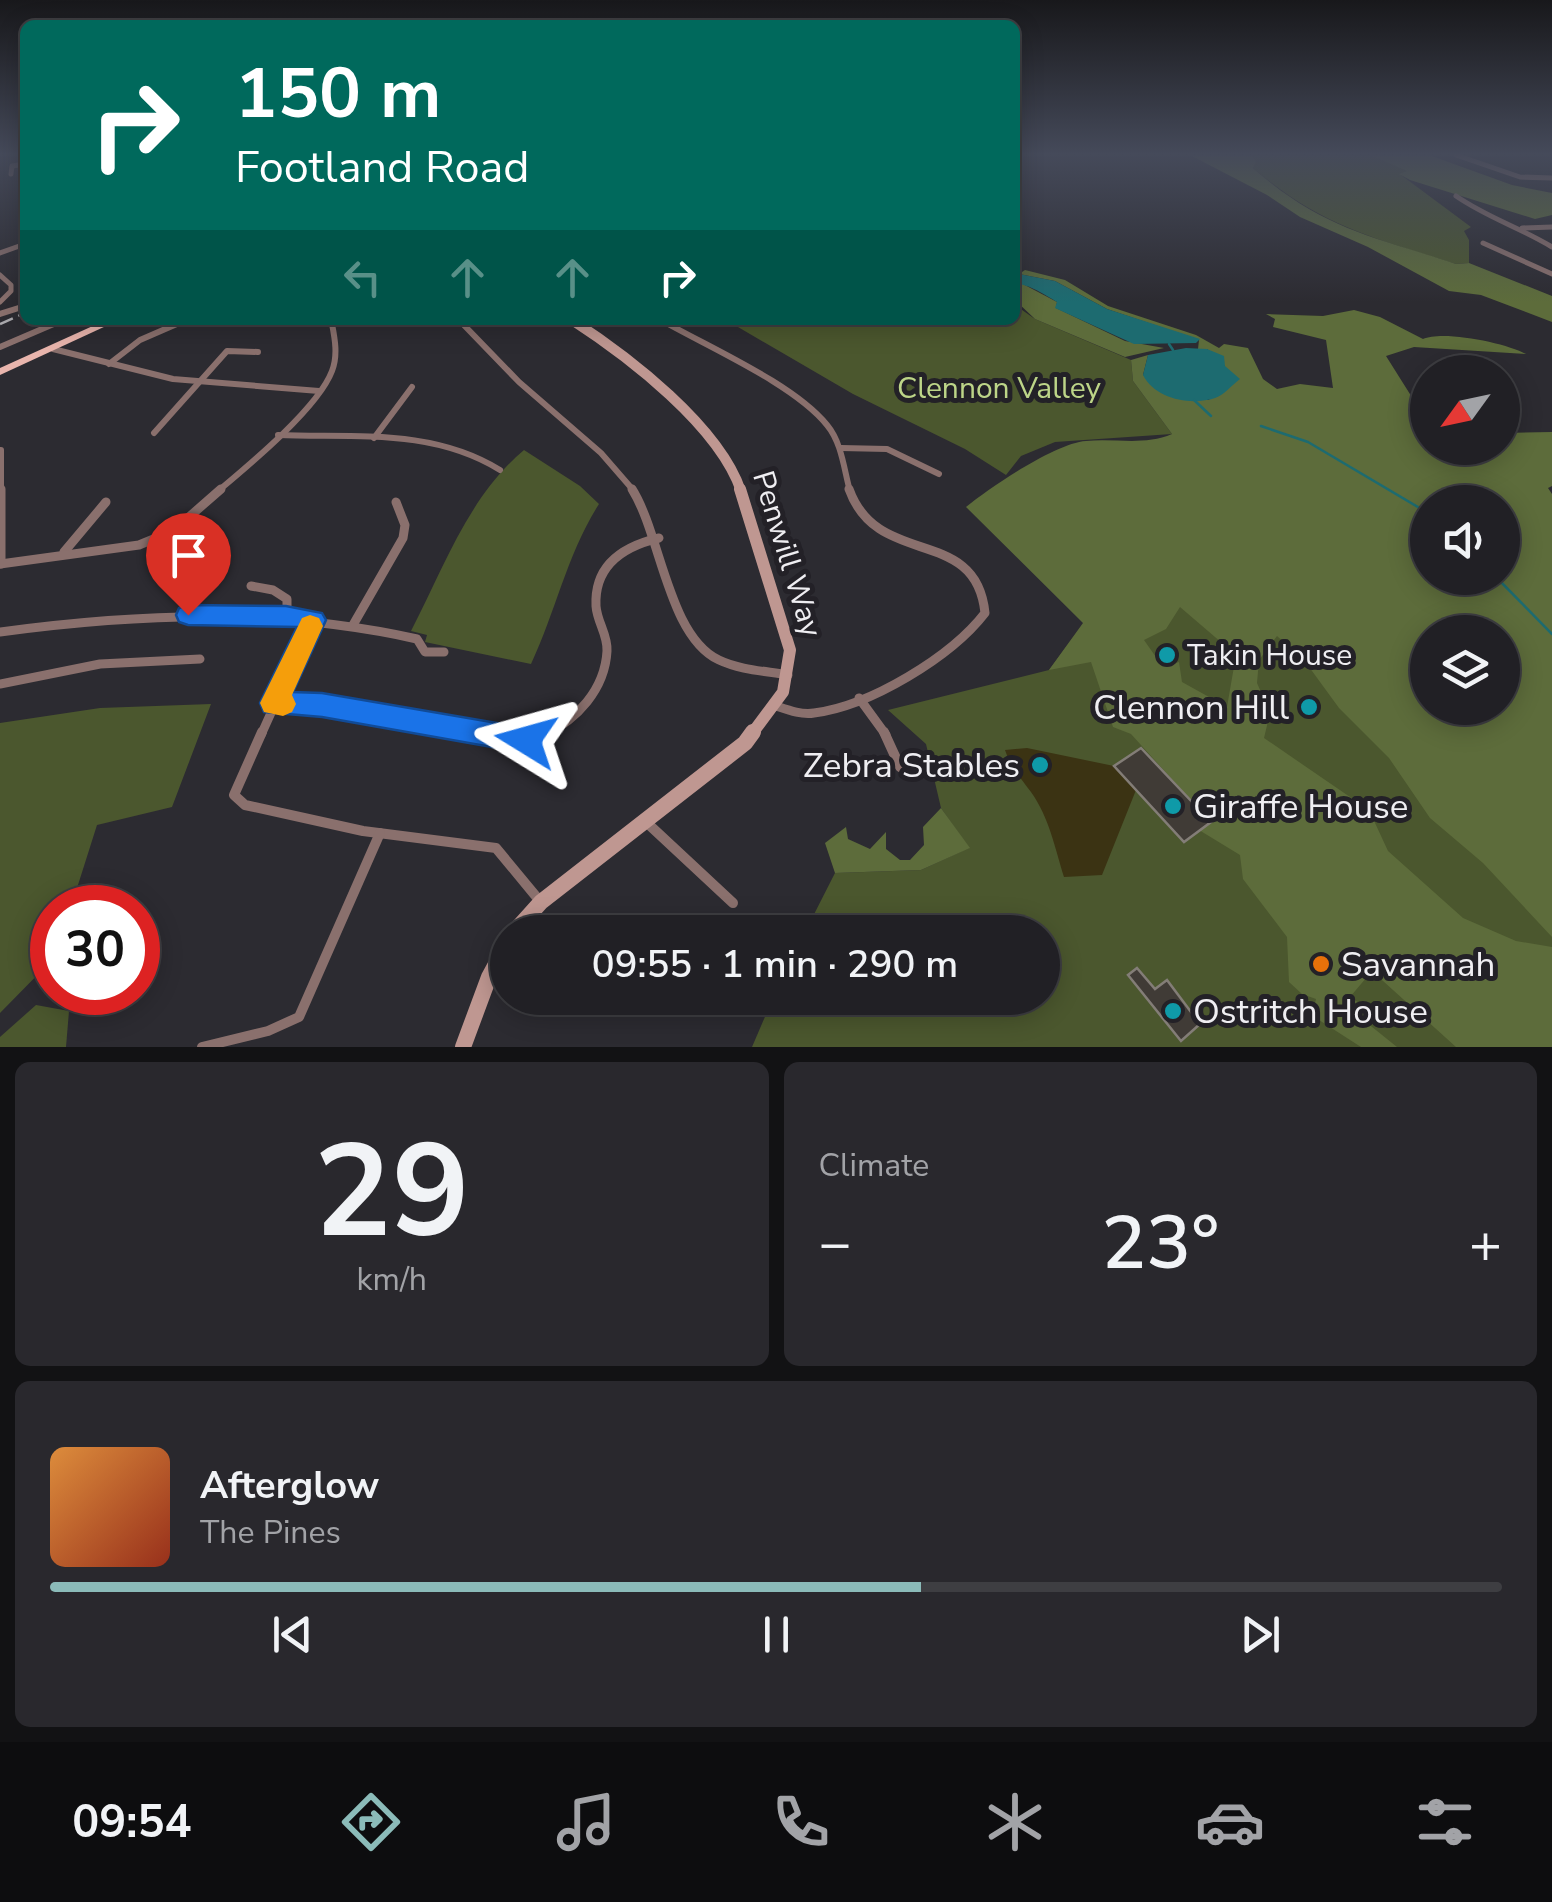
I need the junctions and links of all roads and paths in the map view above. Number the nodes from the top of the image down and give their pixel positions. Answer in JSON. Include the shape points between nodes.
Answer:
{"nodes":[{"id":1,"x":1468,"y":204,"type":"edge"},
{"id":2,"x":1552,"y":227,"type":"edge"},
{"id":3,"x":1520,"y":228,"type":"junction"},
{"id":4,"x":1483,"y":244,"type":"dead end"},
{"id":5,"x":1552,"y":248,"type":"edge"},
{"id":6,"x":1552,"y":274,"type":"edge"},
{"id":7,"x":0,"y":275,"type":"edge"},
{"id":8,"x":0,"y":302,"type":"edge"},
{"id":9,"x":51,"y":325,"type":"edge"},
{"id":10,"x":104,"y":325,"type":"edge"},
{"id":11,"x":174,"y":325,"type":"edge"},
{"id":12,"x":332,"y":325,"type":"edge"},
{"id":13,"x":463,"y":325,"type":"edge"},
{"id":14,"x":580,"y":325,"type":"edge"},
{"id":15,"x":669,"y":325,"type":"edge"},
{"id":16,"x":0,"y":347,"type":"edge"},
{"id":17,"x":54,"y":349,"type":"junction"},
{"id":18,"x":258,"y":352,"type":"dead end"},
{"id":19,"x":108,"y":364,"type":"junction"},
{"id":20,"x":0,"y":372,"type":"edge"},
{"id":21,"x":197,"y":382,"type":"junction"},
{"id":22,"x":412,"y":387,"type":"dead end"},
{"id":23,"x":320,"y":391,"type":"junction"},
{"id":24,"x":154,"y":433,"type":"dead end"},
{"id":25,"x":278,"y":435,"type":"junction"},
{"id":26,"x":374,"y":438,"type":"junction"},
{"id":27,"x":842,"y":448,"type":"junction"},
{"id":28,"x":0,"y":450,"type":"edge"},
{"id":29,"x":500,"y":470,"type":"dead end"},
{"id":30,"x":939,"y":474,"type":"dead end"},
{"id":31,"x":106,"y":502,"type":"dead end"},
{"id":32,"x":396,"y":502,"type":"dead end"},
{"id":33,"x":659,"y":538,"type":"junction"},
{"id":34,"x":63,"y":552,"type":"junction"},
{"id":35,"x":0,"y":564,"type":"edge"},
{"id":36,"x":251,"y":586,"type":"dead end"},
{"id":37,"x":286,"y":616,"type":"junction"},
{"id":38,"x":313,"y":620,"type":"junction"},
{"id":39,"x":353,"y":625,"type":"junction"},
{"id":40,"x":0,"y":632,"type":"edge"},
{"id":41,"x":425,"y":652,"type":"junction"},
{"id":42,"x":444,"y":652,"type":"dead end"},
{"id":43,"x":200,"y":659,"type":"dead end"},
{"id":44,"x":418,"y":664,"type":"dead end"},
{"id":45,"x":788,"y":675,"type":"junction"},
{"id":46,"x":0,"y":684,"type":"edge"},
{"id":47,"x":859,"y":698,"type":"junction"},
{"id":48,"x":274,"y":703,"type":"junction"},
{"id":49,"x":776,"y":706,"type":"junction"},
{"id":50,"x":900,"y":768,"type":"dead end"},
{"id":51,"x":646,"y":821,"type":"junction"},
{"id":52,"x":380,"y":833,"type":"junction"},
{"id":53,"x":540,"y":902,"type":"junction"},
{"id":54,"x":733,"y":903,"type":"dead end"},
{"id":55,"x":529,"y":915,"type":"edge"},
{"id":56,"x":490,"y":983,"type":"edge"},
{"id":57,"x":202,"y":1047,"type":"edge"},
{"id":58,"x":462,"y":1047,"type":"edge"}],
"edges":[{"from":1,"to":3,"type":"street"},
{"from":2,"to":3,"type":"street"},
{"from":3,"to":5,"type":"street"},
{"from":4,"to":6,"type":"street"},
{"from":7,"to":8,"type":"street","via":[[11,285]]},
{"from":9,"to":16,"type":"street"},
{"from":10,"to":17,"type":"main road"},
{"from":11,"to":19,"type":"street"},
{"from":12,"to":23,"type":"street","via":[[334,362]]},
{"from":13,"to":33,"type":"street","via":[[615,467]]},
{"from":14,"to":45,"type":"street","name":"Penwill Way","via":[[623,353],[724,451],[790,650]]},
{"from":15,"to":27,"type":"street","via":[[813,412]]},
{"from":17,"to":19,"type":"street"},
{"from":17,"to":20,"type":"main road"},
{"from":18,"to":21,"type":"street","via":[[227,350]]},
{"from":19,"to":21,"type":"street"},
{"from":21,"to":23,"type":"street"},
{"from":21,"to":24,"type":"street"},
{"from":22,"to":26,"type":"street"},
{"from":23,"to":25,"type":"street"},
{"from":25,"to":26,"type":"street"},
{"from":25,"to":34,"type":"street","via":[[173,531],[139,545]]},
{"from":26,"to":29,"type":"street","via":[[457,445]]},
{"from":27,"to":30,"type":"street","via":[[886,449]]},
{"from":27,"to":47,"type":"street","via":[[850,494],[866,521],[964,565],[980,579],[986,598],[985,613],[967,635]]},
{"from":28,"to":35,"type":"street"},
{"from":31,"to":34,"type":"street"},
{"from":32,"to":39,"type":"street","via":[[403,538]]},
{"from":33,"to":45,"type":"street","via":[[674,602],[706,652],[717,661]]},
{"from":33,"to":48,"type":"street","via":[[616,556],[596,603],[607,647],[603,670],[581,710],[550,734],[510,739],[322,705]]},
{"from":34,"to":35,"type":"street"},
{"from":36,"to":37,"type":"street","via":[[287,599]]},
{"from":37,"to":38,"type":"street"},
{"from":37,"to":40,"type":"street","via":[[184,615]]},
{"from":38,"to":39,"type":"street"},
{"from":38,"to":48,"type":"street"},
{"from":39,"to":41,"type":"street","via":[[417,639]]},
{"from":41,"to":42,"type":"street"},
{"from":41,"to":44,"type":"street"},
{"from":43,"to":46,"type":"street","via":[[100,664]]},
{"from":45,"to":49,"type":"street","name":"Penwill Way"},
{"from":47,"to":49,"type":"street","via":[[812,714]]},
{"from":47,"to":50,"type":"street","via":[[891,741]]},
{"from":48,"to":52,"type":"street","via":[[234,791],[245,805]]},
{"from":49,"to":51,"type":"street","name":"Penwill Way","via":[[744,743]]},
{"from":51,"to":53,"type":"street","name":"Penwill Way"},
{"from":51,"to":54,"type":"street"},
{"from":52,"to":53,"type":"street","via":[[496,848]]},
{"from":52,"to":57,"type":"street","via":[[298,1016],[268,1032]]},
{"from":53,"to":55,"type":"street","name":"Penwill Way"},
{"from":56,"to":58,"type":"street"}]}
